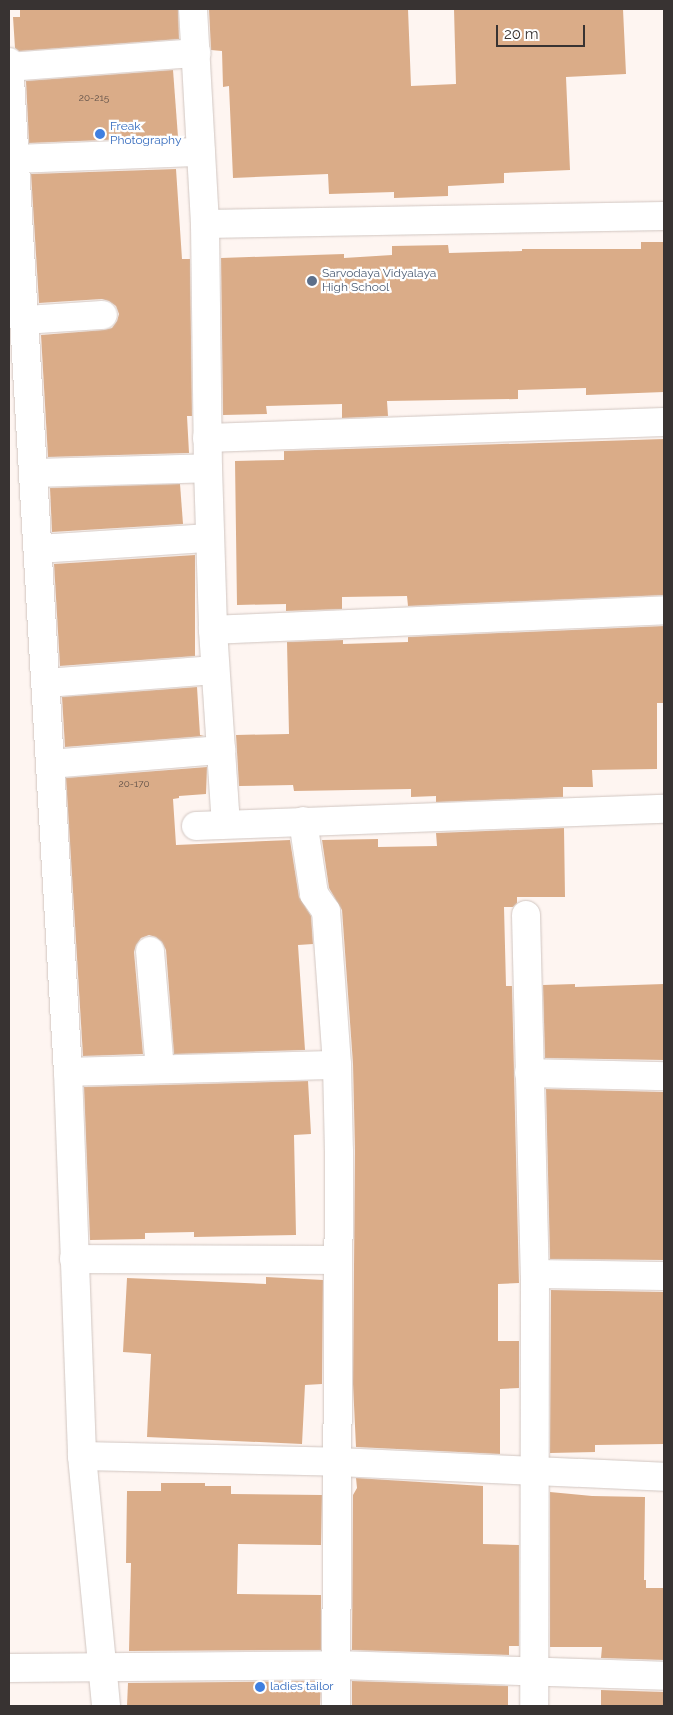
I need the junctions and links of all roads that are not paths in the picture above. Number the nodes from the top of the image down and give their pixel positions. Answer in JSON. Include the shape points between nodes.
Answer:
{"nodes":[{"id":1,"x":193,"y":9,"type":"edge"},
{"id":2,"x":196,"y":54,"type":"junction"},
{"id":3,"x":9,"y":62,"type":"edge"},
{"id":4,"x":9,"y":67,"type":"edge"},
{"id":5,"x":201,"y":152,"type":"junction"},
{"id":6,"x":16,"y":159,"type":"junction"},
{"id":7,"x":664,"y":216,"type":"edge"},
{"id":8,"x":205,"y":224,"type":"junction"},
{"id":9,"x":103,"y":315,"type":"dead end"},
{"id":10,"x":25,"y":320,"type":"junction"},
{"id":11,"x":664,"y":422,"type":"edge"},
{"id":12,"x":207,"y":438,"type":"junction"},
{"id":13,"x":208,"y":468,"type":"junction"},
{"id":14,"x":34,"y":473,"type":"junction"},
{"id":15,"x":210,"y":538,"type":"junction"},
{"id":16,"x":38,"y":549,"type":"junction"},
{"id":17,"x":664,"y":610,"type":"edge"},
{"id":18,"x":213,"y":630,"type":"junction"},
{"id":19,"x":215,"y":670,"type":"junction"},
{"id":20,"x":46,"y":683,"type":"junction"},
{"id":21,"x":221,"y":750,"type":"junction"},
{"id":22,"x":50,"y":764,"type":"junction"},
{"id":23,"x":664,"y":809,"type":"edge"},
{"id":24,"x":303,"y":821,"type":"junction"},
{"id":25,"x":226,"y":824,"type":"junction"},
{"id":26,"x":196,"y":826,"type":"dead end"},
{"id":27,"x":526,"y":915,"type":"dead end"},
{"id":28,"x":150,"y":951,"type":"dead end"},
{"id":29,"x":337,"y":1066,"type":"junction"},
{"id":30,"x":160,"y":1069,"type":"junction"},
{"id":31,"x":68,"y":1072,"type":"junction"},
{"id":32,"x":529,"y":1073,"type":"junction"},
{"id":33,"x":664,"y":1076,"type":"edge"},
{"id":34,"x":74,"y":1259,"type":"junction"},
{"id":35,"x":338,"y":1260,"type":"junction"},
{"id":36,"x":535,"y":1274,"type":"junction"},
{"id":37,"x":664,"y":1276,"type":"edge"},
{"id":38,"x":82,"y":1456,"type":"junction"},
{"id":39,"x":338,"y":1462,"type":"junction"},
{"id":40,"x":533,"y":1470,"type":"junction"},
{"id":41,"x":664,"y":1477,"type":"edge"},
{"id":42,"x":338,"y":1665,"type":"junction"},
{"id":43,"x":103,"y":1666,"type":"junction"},
{"id":44,"x":9,"y":1668,"type":"edge"},
{"id":45,"x":533,"y":1672,"type":"junction"},
{"id":46,"x":664,"y":1676,"type":"edge"},
{"id":47,"x":106,"y":1706,"type":"edge"},
{"id":48,"x":336,"y":1706,"type":"edge"},
{"id":49,"x":534,"y":1706,"type":"edge"}],
"edges":[{"from":1,"to":2,"type":"street"},
{"from":2,"to":4,"type":"street"},
{"from":2,"to":5,"type":"street"},
{"from":3,"to":4,"type":"street"},
{"from":4,"to":6,"type":"street"},
{"from":5,"to":6,"type":"street"},
{"from":5,"to":8,"type":"street"},
{"from":6,"to":10,"type":"street"},
{"from":7,"to":8,"type":"street"},
{"from":8,"to":12,"type":"street"},
{"from":9,"to":10,"type":"street"},
{"from":10,"to":14,"type":"street"},
{"from":11,"to":12,"type":"street"},
{"from":12,"to":13,"type":"street"},
{"from":13,"to":14,"type":"street"},
{"from":13,"to":15,"type":"street"},
{"from":14,"to":16,"type":"street"},
{"from":15,"to":16,"type":"street"},
{"from":15,"to":18,"type":"street"},
{"from":16,"to":20,"type":"street"},
{"from":17,"to":18,"type":"street"},
{"from":18,"to":19,"type":"street"},
{"from":19,"to":20,"type":"street"},
{"from":19,"to":21,"type":"street"},
{"from":20,"to":22,"type":"street"},
{"from":21,"to":22,"type":"street"},
{"from":21,"to":25,"type":"street"},
{"from":22,"to":31,"type":"street"},
{"from":23,"to":24,"type":"street"},
{"from":24,"to":25,"type":"street"},
{"from":24,"to":29,"type":"street","via":[[314,894],[326,911]]},
{"from":25,"to":26,"type":"street"},
{"from":27,"to":32,"type":"street"},
{"from":28,"to":30,"type":"street"},
{"from":29,"to":30,"type":"street"},
{"from":29,"to":35,"type":"street"},
{"from":30,"to":31,"type":"street"},
{"from":31,"to":34,"type":"street"},
{"from":32,"to":33,"type":"street"},
{"from":32,"to":36,"type":"street"},
{"from":34,"to":35,"type":"street"},
{"from":34,"to":38,"type":"street"},
{"from":35,"to":39,"type":"street"},
{"from":36,"to":37,"type":"street"},
{"from":36,"to":40,"type":"street"},
{"from":38,"to":39,"type":"street"},
{"from":38,"to":43,"type":"street"},
{"from":39,"to":40,"type":"street"},
{"from":39,"to":42,"type":"street"},
{"from":40,"to":41,"type":"street"},
{"from":40,"to":45,"type":"street"},
{"from":42,"to":43,"type":"street"},
{"from":42,"to":45,"type":"street"},
{"from":42,"to":48,"type":"street"},
{"from":43,"to":44,"type":"street"},
{"from":43,"to":47,"type":"street"},
{"from":45,"to":46,"type":"street"},
{"from":45,"to":49,"type":"street"}]}
